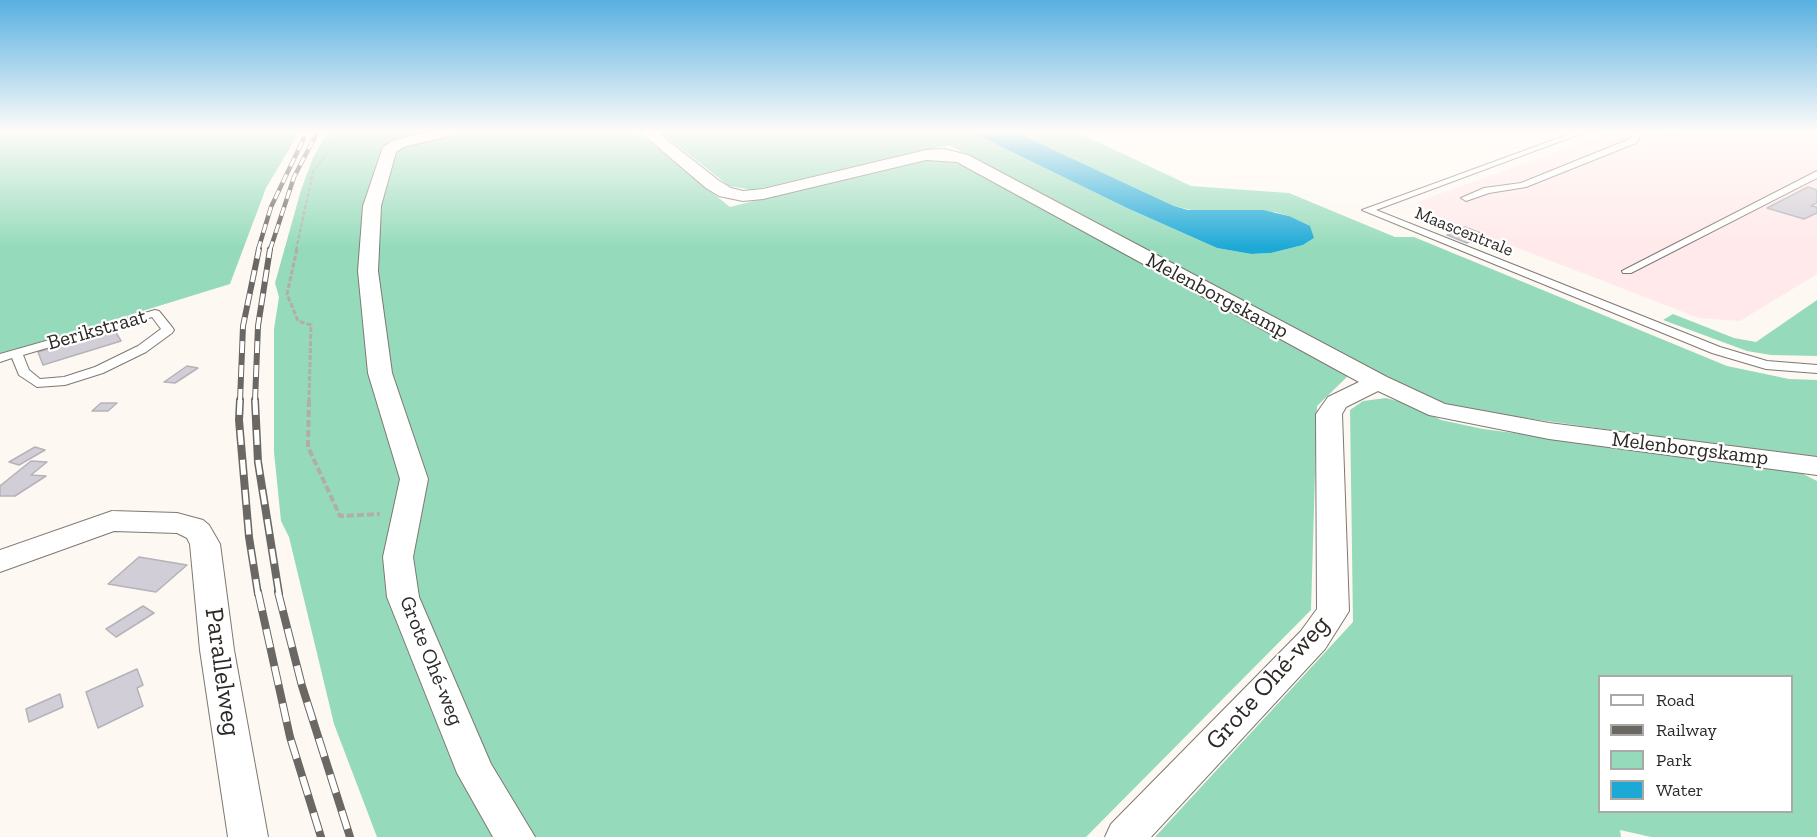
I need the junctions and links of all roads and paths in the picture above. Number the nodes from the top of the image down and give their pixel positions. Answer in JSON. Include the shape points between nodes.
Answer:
{"nodes":[{"id":1,"x":314,"y":170,"type":"edge"},
{"id":2,"x":383,"y":170,"type":"edge"},
{"id":3,"x":695,"y":170,"type":"edge"},
{"id":4,"x":863,"y":170,"type":"edge"},
{"id":5,"x":984,"y":170,"type":"edge"},
{"id":6,"x":1475,"y":170,"type":"edge"},
{"id":7,"x":1559,"y":170,"type":"edge"},
{"id":8,"x":1817,"y":174,"type":"edge"},
{"id":9,"x":1466,"y":198,"type":"dead end"},
{"id":10,"x":1627,"y":272,"type":"dead end"},
{"id":11,"x":16,"y":353,"type":"junction"},
{"id":12,"x":0,"y":358,"type":"edge"},
{"id":13,"x":1817,"y":369,"type":"edge"},
{"id":14,"x":1378,"y":382,"type":"junction"},
{"id":15,"x":1815,"y":467,"type":"edge"},
{"id":16,"x":408,"y":512,"type":"junction"},
{"id":17,"x":0,"y":561,"type":"edge"},
{"id":18,"x":248,"y":837,"type":"edge"},
{"id":19,"x":515,"y":837,"type":"edge"},
{"id":20,"x":1125,"y":837,"type":"edge"}],
"edges":[{"from":1,"to":16,"type":"path","via":[[287,294],[298,321],[311,325],[308,447],[340,516]]},
{"from":2,"to":16,"type":"street","name":"Grote Ohé-weg","via":[[372,206],[368,271],[380,373],[414,479]]},
{"from":3,"to":4,"type":"street","name":"Melenborgskamp","via":[[725,192],[743,196]]},
{"from":5,"to":14,"type":"street","name":"Melenborgskamp"},
{"from":6,"to":13,"type":"lane","name":"Maascentrale","via":[[1367,210],[1716,350],[1766,365]]},
{"from":7,"to":9,"type":"lane"},
{"from":8,"to":10,"type":"lane"},
{"from":11,"to":11,"type":"lane","name":"Berikstraat","via":[[155,313],[168,330],[142,349],[65,381],[37,383],[23,372]]},
{"from":11,"to":12,"type":"lane","name":"Berikstraat"},
{"from":14,"to":15,"type":"street","name":"Melenborgskamp","via":[[1437,410],[1487,422]]},
{"from":14,"to":20,"type":"street","name":"Grote Ohé-weg","via":[[1337,402],[1329,414],[1333,611],[1313,640]]},
{"from":16,"to":19,"type":"street","name":"Grote Ohé-weg","via":[[398,557],[403,597],[476,773]]},
{"from":17,"to":18,"type":"street","name":"Parallelweg","via":[[112,521],[193,527],[205,544],[216,650]]}]}
